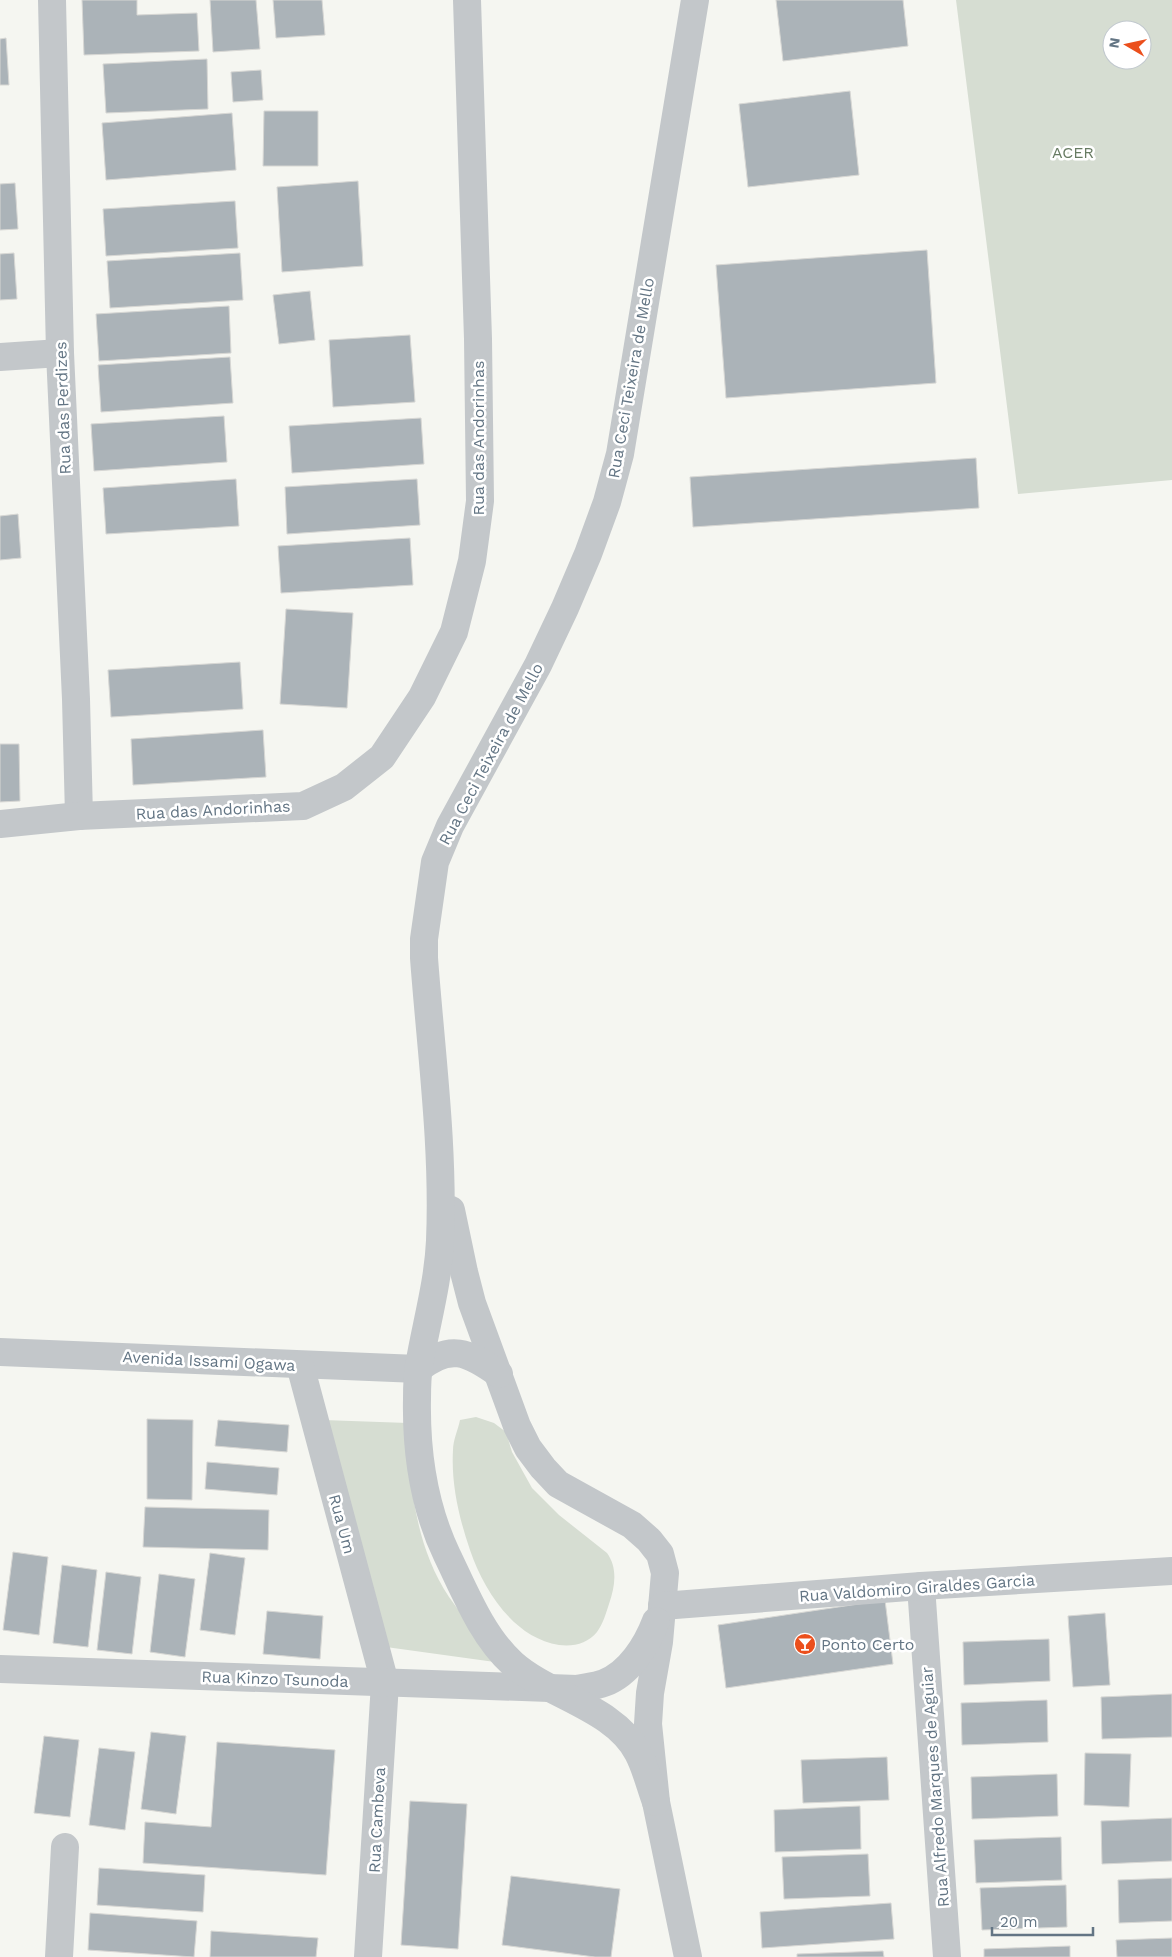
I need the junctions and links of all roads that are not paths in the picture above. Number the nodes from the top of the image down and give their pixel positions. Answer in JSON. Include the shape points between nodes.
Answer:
{"nodes":[{"id":1,"x":52,"y":0,"type":"edge"},
{"id":2,"x":467,"y":0,"type":"edge"},
{"id":3,"x":695,"y":0,"type":"edge"},
{"id":4,"x":60,"y":354,"type":"junction"},
{"id":5,"x":0,"y":357,"type":"edge"},
{"id":6,"x":79,"y":816,"type":"junction"},
{"id":7,"x":0,"y":824,"type":"edge"},
{"id":8,"x":439,"y":1141,"type":"junction"},
{"id":9,"x":0,"y":1352,"type":"edge"},
{"id":10,"x":300,"y":1365,"type":"junction"},
{"id":11,"x":418,"y":1369,"type":"junction"},
{"id":12,"x":499,"y":1374,"type":"junction"},
{"id":13,"x":1172,"y":1571,"type":"edge"},
{"id":14,"x":920,"y":1586,"type":"junction"},
{"id":15,"x":662,"y":1606,"type":"junction"},
{"id":16,"x":0,"y":1669,"type":"edge"},
{"id":17,"x":385,"y":1683,"type":"junction"},
{"id":18,"x":550,"y":1689,"type":"junction"},
{"id":19,"x":656,"y":1802,"type":"junction"},
{"id":20,"x":66,"y":1847,"type":"dead end"},
{"id":21,"x":60,"y":1957,"type":"edge"},
{"id":22,"x":368,"y":1957,"type":"edge"},
{"id":23,"x":688,"y":1957,"type":"edge"},
{"id":24,"x":947,"y":1957,"type":"edge"}],
"edges":[{"from":1,"to":4,"type":"street","name":"Rua das Perdizes"},
{"from":2,"to":6,"type":"street","name":"Rua das Andorinhas","via":[[480,502],[472,561],[454,632],[422,697],[382,757],[344,788],[304,806]]},
{"from":3,"to":8,"type":"street","name":"Rua Ceci Teixeira de Mello","via":[[620,454],[607,502],[565,608],[538,665],[450,826],[435,862],[424,958]]},
{"from":4,"to":5,"type":"street"},
{"from":4,"to":6,"type":"street","name":"Rua das Perdizes"},
{"from":6,"to":7,"type":"street","name":"Rua das Andorinhas"},
{"from":8,"to":11,"type":"street","via":[[440,1242]]},
{"from":8,"to":12,"type":"street","via":[[464,1272]]},
{"from":9,"to":10,"type":"street","name":"Avenida Issami Ogawa"},
{"from":10,"to":11,"type":"street","name":"Avenida Issami Ogawa"},
{"from":10,"to":17,"type":"street","name":"Rua Um"},
{"from":11,"to":12,"type":"street","via":[[432,1358],[455,1353],[468,1355]]},
{"from":11,"to":18,"type":"street","via":[[416,1426],[419,1457],[435,1527],[480,1620],[496,1644],[525,1674]]},
{"from":12,"to":15,"type":"street","via":[[517,1426],[543,1468],[558,1484],[632,1526],[660,1554],[665,1573]]},
{"from":13,"to":14,"type":"street","name":"Rua Valdomiro Giraldes Garcia"},
{"from":14,"to":15,"type":"street","name":"Rua Valdomiro Giraldes Garcia"},
{"from":14,"to":24,"type":"street","name":"Rua Alfredo Marques de Aguiar"},
{"from":15,"to":18,"type":"street","name":"Rua Kinzo Tsunoda","via":[[651,1634],[624,1671],[605,1683]]},
{"from":15,"to":19,"type":"street","via":[[648,1724]]},
{"from":16,"to":17,"type":"street","name":"Rua Kinzo Tsunoda"},
{"from":17,"to":18,"type":"street","name":"Rua Kinzo Tsunoda"},
{"from":17,"to":22,"type":"street","name":"Rua Cambeva"},
{"from":18,"to":19,"type":"street","via":[[582,1704],[624,1734],[637,1752]]},
{"from":19,"to":23,"type":"street"},
{"from":20,"to":21,"type":"street"}]}
